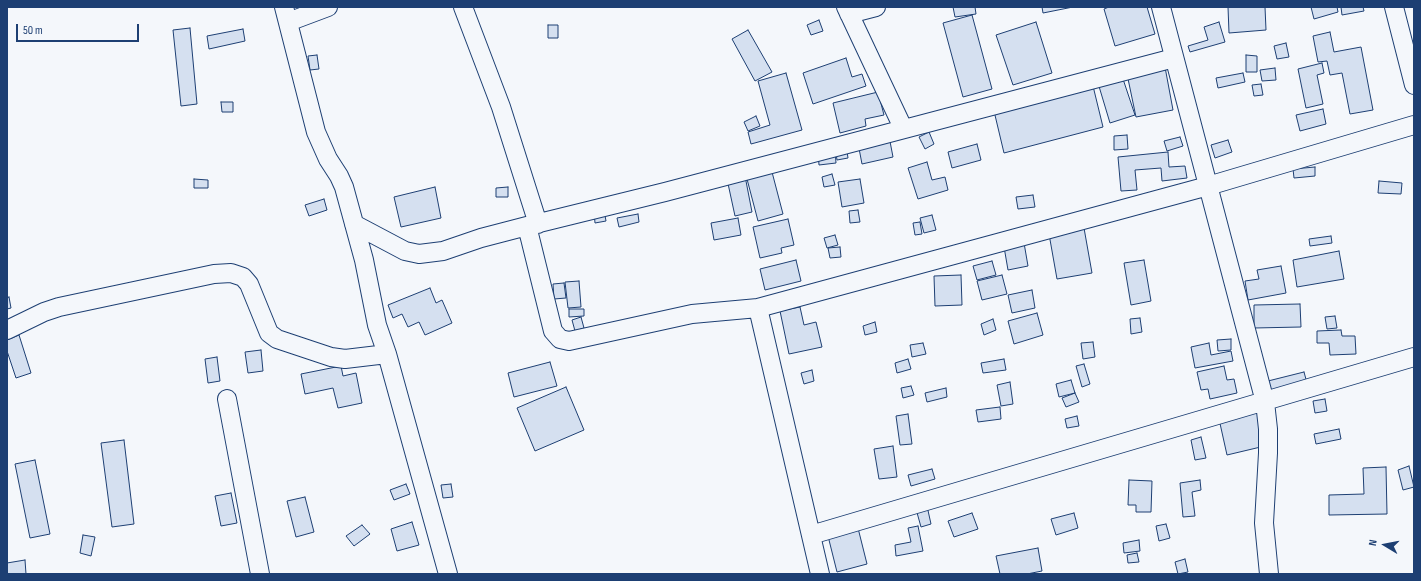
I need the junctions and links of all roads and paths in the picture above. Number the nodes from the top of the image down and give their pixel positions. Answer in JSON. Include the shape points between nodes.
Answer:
{"nodes":[{"id":1,"x":328,"y":7,"type":"edge"},
{"id":2,"x":463,"y":7,"type":"edge"},
{"id":3,"x":876,"y":7,"type":"edge"},
{"id":4,"x":1161,"y":7,"type":"edge"},
{"id":5,"x":1394,"y":7,"type":"edge"},
{"id":6,"x":848,"y":11,"type":"edge"},
{"id":7,"x":286,"y":15,"type":"edge"},
{"id":8,"x":1174,"y":58,"type":"junction"},
{"id":9,"x":1414,"y":85,"type":"edge"},
{"id":10,"x":1414,"y":125,"type":"edge"},
{"id":11,"x":903,"y":128,"type":"junction"},
{"id":12,"x":1208,"y":186,"type":"junction"},
{"id":13,"x":354,"y":224,"type":"junction"},
{"id":14,"x":532,"y":225,"type":"junction"},
{"id":15,"x":758,"y":308,"type":"junction"},
{"id":16,"x":7,"y":330,"type":"edge"},
{"id":17,"x":387,"y":354,"type":"junction"},
{"id":18,"x":1414,"y":357,"type":"edge"},
{"id":19,"x":227,"y":399,"type":"dead end"},
{"id":20,"x":1265,"y":402,"type":"junction"},
{"id":21,"x":811,"y":535,"type":"junction"},
{"id":22,"x":260,"y":574,"type":"edge"},
{"id":23,"x":448,"y":574,"type":"edge"},
{"id":24,"x":820,"y":574,"type":"edge"},
{"id":25,"x":1269,"y":574,"type":"edge"}],
"edges":[{"from":1,"to":7,"type":"street"},
{"from":2,"to":14,"type":"street","via":[[501,108]]},
{"from":3,"to":6,"type":"street"},
{"from":4,"to":8,"type":"street"},
{"from":5,"to":9,"type":"street"},
{"from":6,"to":11,"type":"street"},
{"from":7,"to":13,"type":"street","via":[[316,132],[328,159],[340,176]]},
{"from":8,"to":11,"type":"street"},
{"from":8,"to":12,"type":"street"},
{"from":10,"to":12,"type":"street"},
{"from":11,"to":14,"type":"street"},
{"from":12,"to":15,"type":"street"},
{"from":12,"to":20,"type":"street"},
{"from":13,"to":14,"type":"street","via":[[404,251],[419,254],[443,251]]},
{"from":13,"to":17,"type":"street","via":[[377,325]]},
{"from":14,"to":15,"type":"street","via":[[554,331],[560,339],[576,340],[692,314]]},
{"from":15,"to":21,"type":"street"},
{"from":16,"to":17,"type":"street","via":[[59,307],[214,274],[231,273],[242,277],[249,284],[269,332],[277,339],[331,357]]},
{"from":17,"to":23,"type":"street"},
{"from":18,"to":20,"type":"street"},
{"from":19,"to":22,"type":"street"},
{"from":20,"to":21,"type":"street"},
{"from":20,"to":25,"type":"street","via":[[1268,453],[1264,523]]},
{"from":21,"to":24,"type":"street"}]}
